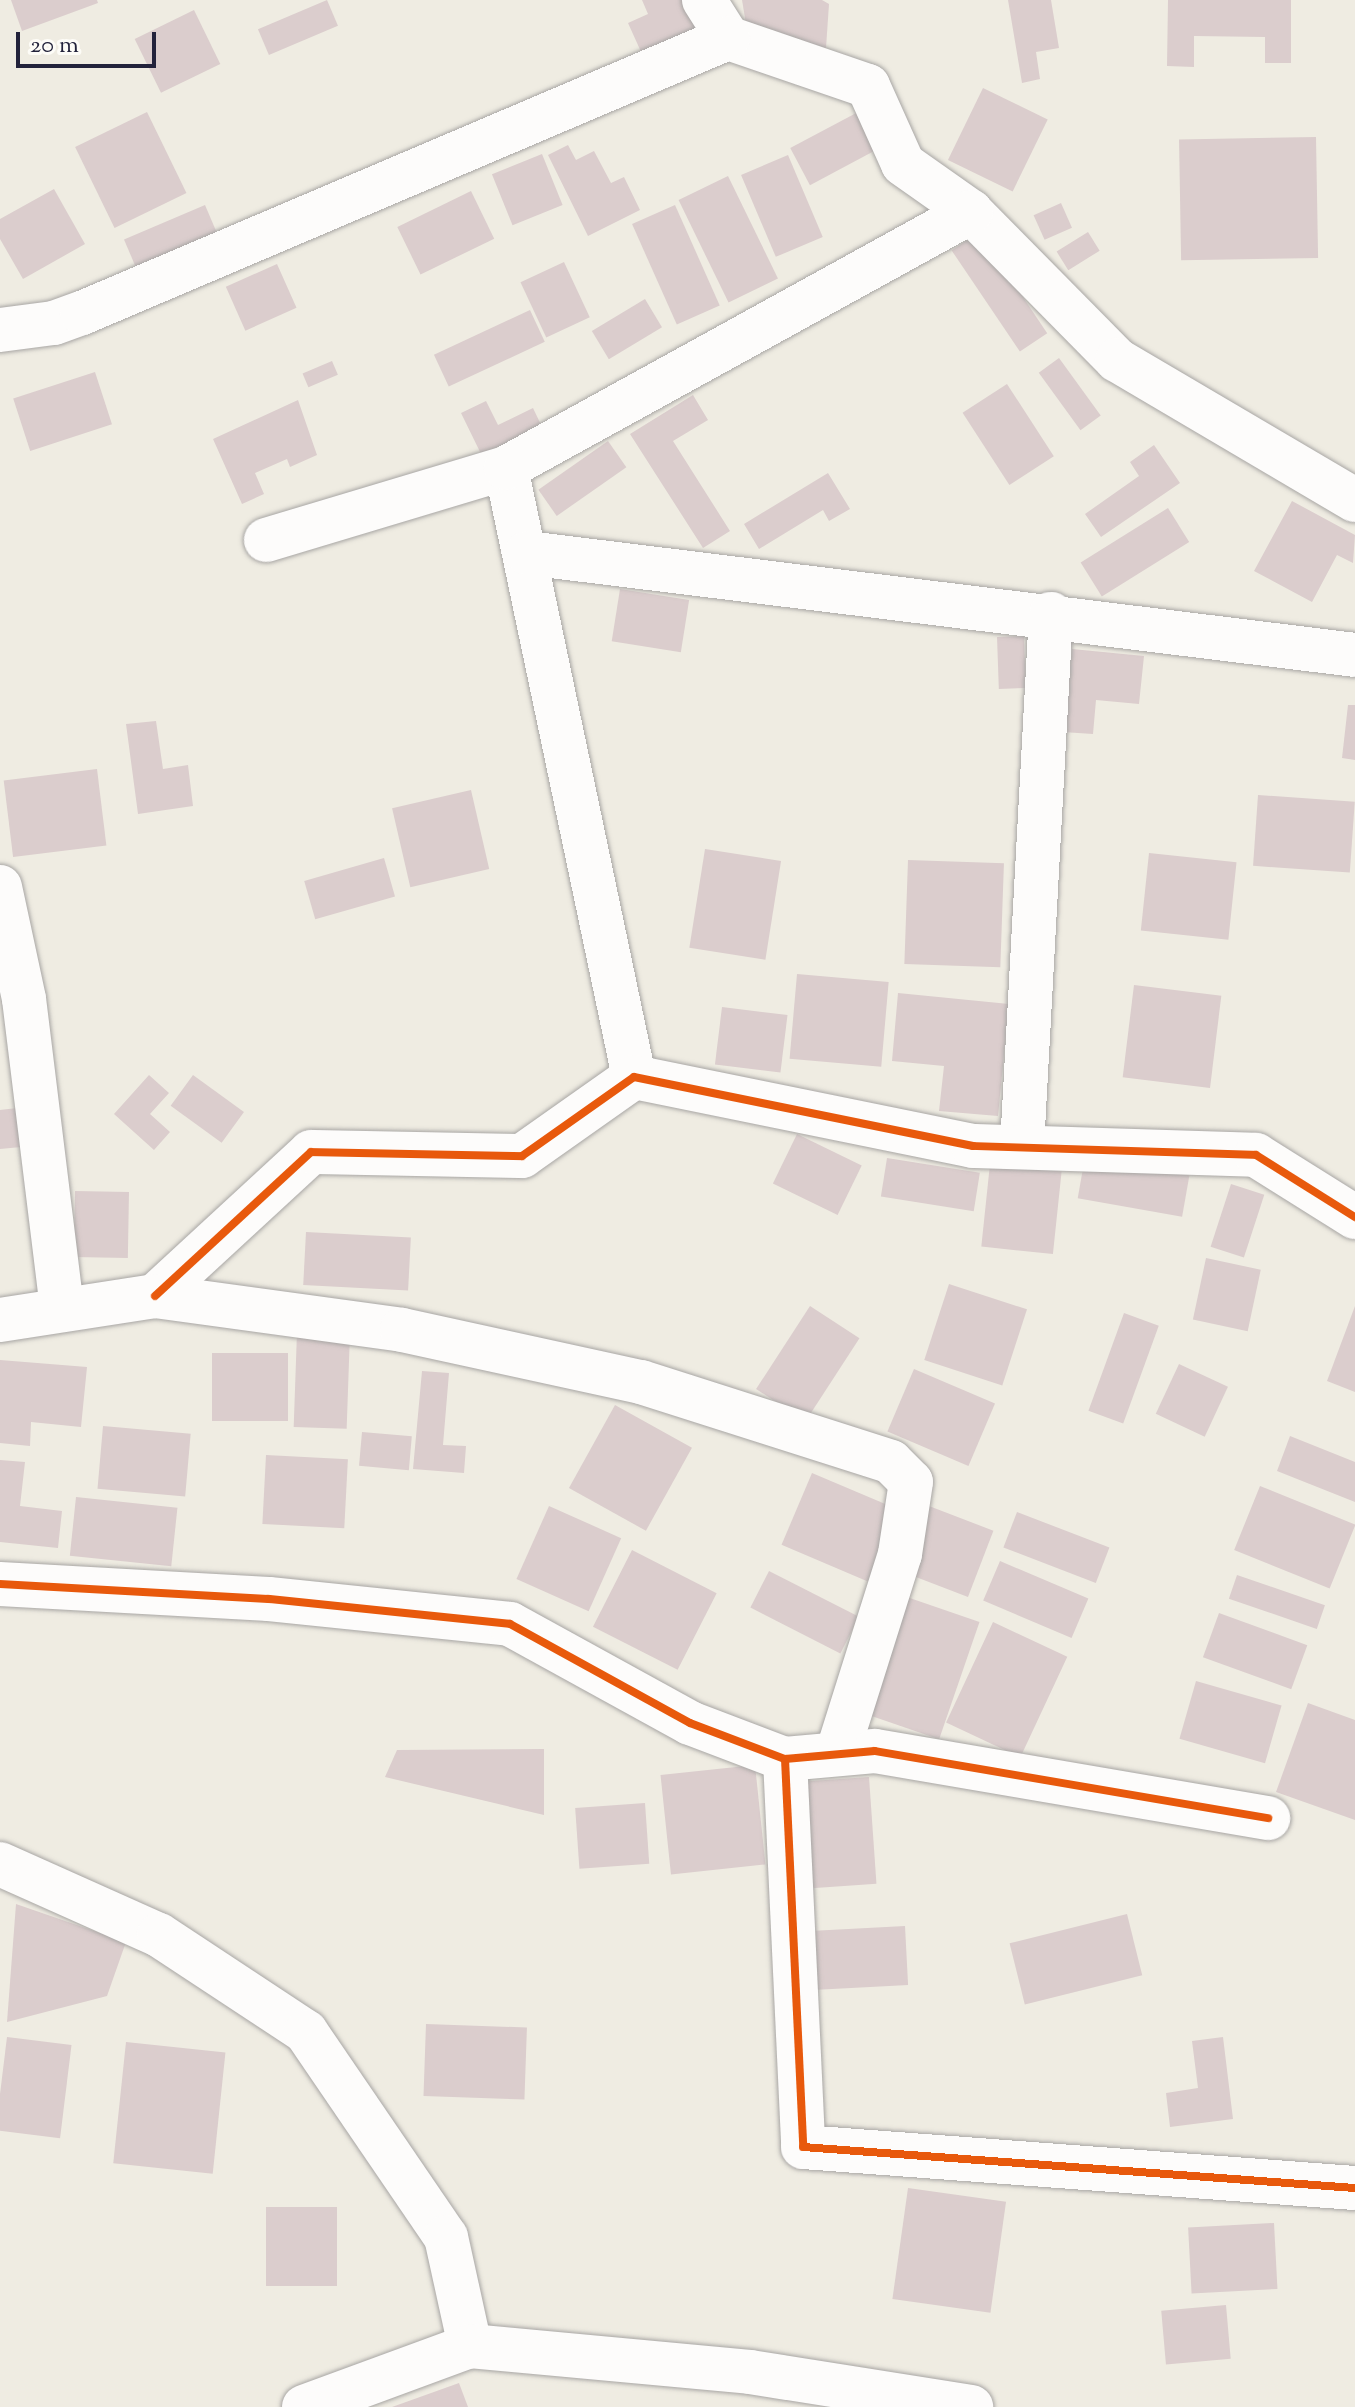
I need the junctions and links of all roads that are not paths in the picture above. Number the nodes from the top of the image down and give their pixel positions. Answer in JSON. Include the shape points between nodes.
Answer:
{"nodes":[{"id":1,"x":704,"y":0,"type":"edge"},
{"id":2,"x":728,"y":38,"type":"junction"},
{"id":3,"x":971,"y":212,"type":"junction"},
{"id":4,"x":0,"y":330,"type":"edge"},
{"id":5,"x":506,"y":468,"type":"junction"},
{"id":6,"x":1355,"y":500,"type":"edge"},
{"id":7,"x":266,"y":540,"type":"dead end"},
{"id":8,"x":527,"y":553,"type":"junction"},
{"id":9,"x":1051,"y":614,"type":"junction"},
{"id":10,"x":1355,"y":655,"type":"edge"},
{"id":11,"x":0,"y":887,"type":"edge"},
{"id":12,"x":11,"y":985,"type":"edge"},
{"id":13,"x":634,"y":1077,"type":"junction"},
{"id":14,"x":1022,"y":1147,"type":"junction"},
{"id":15,"x":1355,"y":1217,"type":"edge"},
{"id":16,"x":155,"y":1296,"type":"junction"},
{"id":17,"x":62,"y":1310,"type":"junction"},
{"id":18,"x":0,"y":1320,"type":"edge"},
{"id":19,"x":0,"y":1584,"type":"edge"},
{"id":20,"x":838,"y":1751,"type":"junction"},
{"id":21,"x":785,"y":1759,"type":"junction"},
{"id":22,"x":1268,"y":1818,"type":"dead end"},
{"id":23,"x":0,"y":1864,"type":"edge"},
{"id":24,"x":1355,"y":2188,"type":"edge"},
{"id":25,"x":470,"y":2346,"type":"junction"},
{"id":26,"x":304,"y":2407,"type":"edge"},
{"id":27,"x":971,"y":2407,"type":"edge"}],
"edges":[{"from":1,"to":2,"type":"street"},
{"from":2,"to":3,"type":"street","via":[[868,86],[903,164]]},
{"from":2,"to":4,"type":"street","via":[[82,313],[54,323]]},
{"from":3,"to":5,"type":"street"},
{"from":3,"to":6,"type":"street","via":[[1117,360]]},
{"from":5,"to":7,"type":"street"},
{"from":5,"to":8,"type":"street"},
{"from":8,"to":9,"type":"street"},
{"from":8,"to":13,"type":"street","via":[[562,747]]},
{"from":9,"to":10,"type":"street"},
{"from":9,"to":14,"type":"street"},
{"from":11,"to":12,"type":"street"},
{"from":12,"to":17,"type":"street"},
{"from":13,"to":14,"type":"street","via":[[973,1146]]},
{"from":13,"to":16,"type":"street","via":[[522,1156],[311,1152]]},
{"from":14,"to":15,"type":"street","via":[[1256,1155]]},
{"from":16,"to":17,"type":"street"},
{"from":16,"to":20,"type":"street","via":[[402,1330],[641,1382],[891,1462],[911,1482],[900,1554]]},
{"from":17,"to":18,"type":"street"},
{"from":19,"to":21,"type":"street","via":[[269,1599],[510,1624],[690,1723]]},
{"from":20,"to":21,"type":"street"},
{"from":20,"to":22,"type":"street","via":[[875,1751]]},
{"from":21,"to":24,"type":"street","via":[[803,2147]]},
{"from":23,"to":25,"type":"street","via":[[159,1935],[306,2032],[446,2237]]},
{"from":25,"to":26,"type":"street"},
{"from":25,"to":27,"type":"street","via":[[750,2372]]}]}
